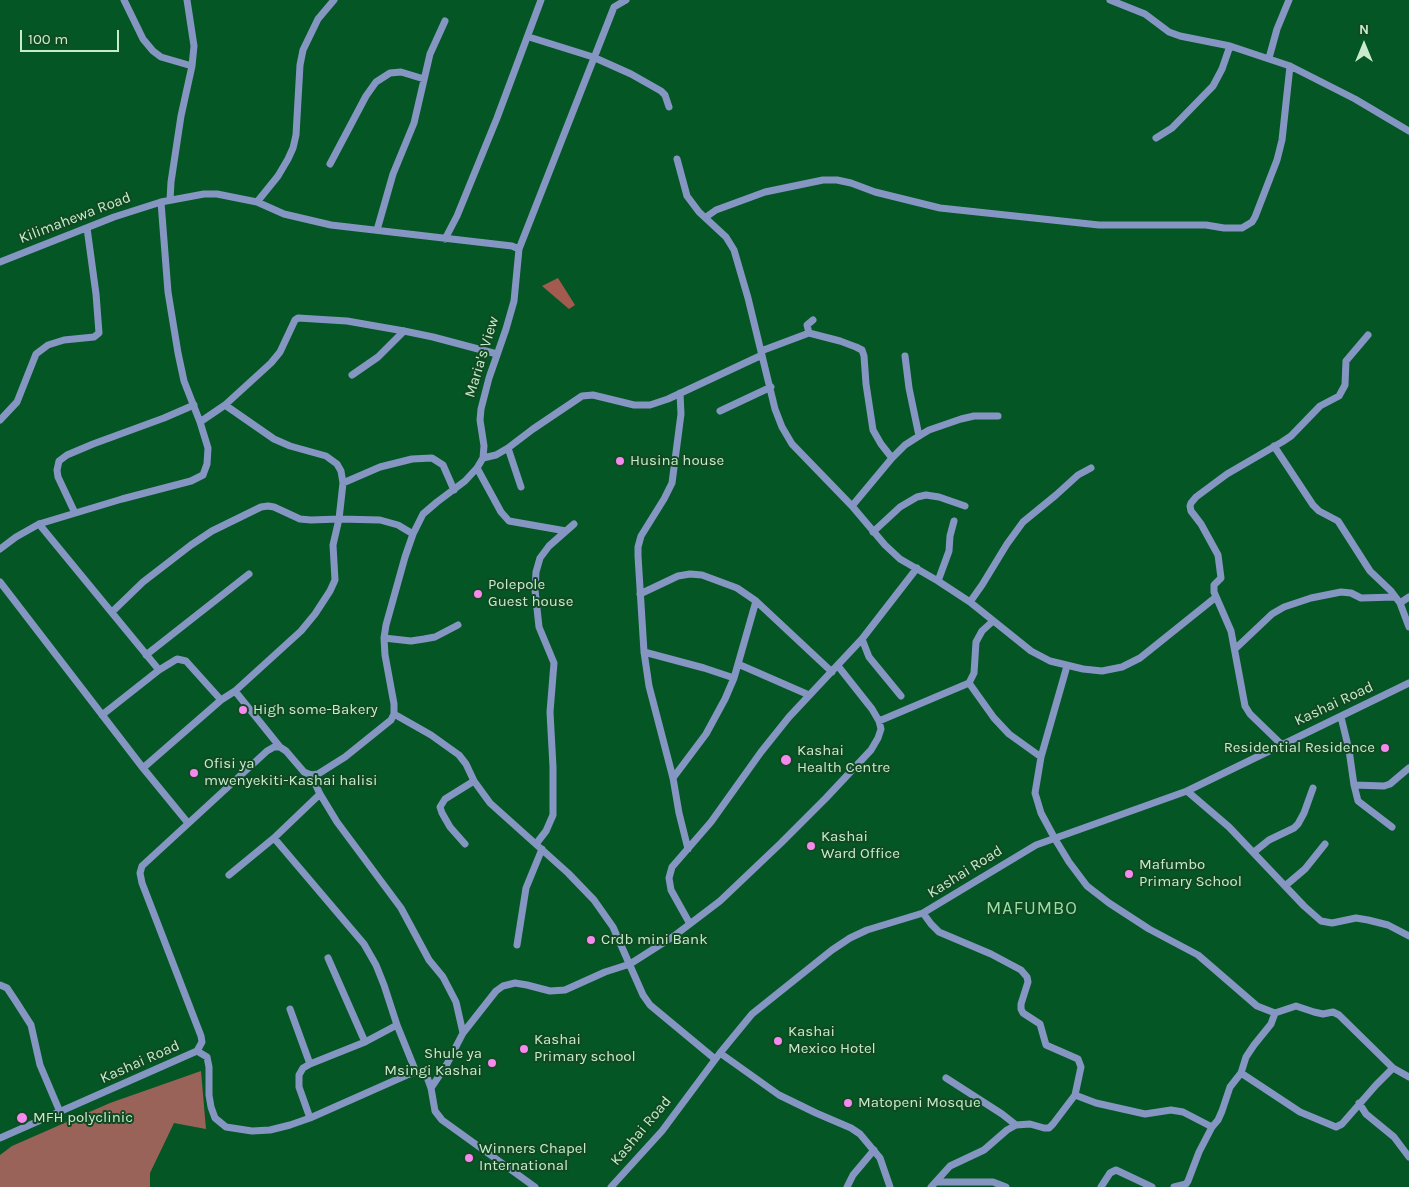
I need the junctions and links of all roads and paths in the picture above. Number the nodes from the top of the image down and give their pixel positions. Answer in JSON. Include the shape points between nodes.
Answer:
{"nodes":[{"id":1,"x":124,"y":0,"type":"edge"},
{"id":2,"x":187,"y":0,"type":"edge"},
{"id":3,"x":334,"y":0,"type":"edge"},
{"id":4,"x":541,"y":0,"type":"edge"},
{"id":5,"x":626,"y":0,"type":"edge"},
{"id":6,"x":1110,"y":0,"type":"edge"},
{"id":7,"x":1289,"y":0,"type":"edge"},
{"id":8,"x":615,"y":4,"type":"edge"},
{"id":9,"x":445,"y":21,"type":"dead end"},
{"id":10,"x":529,"y":37,"type":"junction"},
{"id":11,"x":1230,"y":46,"type":"junction"},
{"id":12,"x":593,"y":57,"type":"junction"},
{"id":13,"x":1269,"y":58,"type":"junction"},
{"id":14,"x":192,"y":66,"type":"junction"},
{"id":15,"x":1290,"y":66,"type":"junction"},
{"id":16,"x":424,"y":79,"type":"junction"},
{"id":17,"x":669,"y":107,"type":"dead end"},
{"id":18,"x":1409,"y":131,"type":"edge"},
{"id":19,"x":1156,"y":138,"type":"dead end"},
{"id":20,"x":677,"y":159,"type":"dead end"},
{"id":21,"x":330,"y":164,"type":"dead end"},
{"id":22,"x":170,"y":200,"type":"junction"},
{"id":23,"x":161,"y":202,"type":"junction"},
{"id":24,"x":257,"y":202,"type":"junction"},
{"id":25,"x":706,"y":217,"type":"junction"},
{"id":26,"x":87,"y":228,"type":"junction"},
{"id":27,"x":377,"y":230,"type":"junction"},
{"id":28,"x":446,"y":239,"type":"junction"},
{"id":29,"x":519,"y":249,"type":"junction"},
{"id":30,"x":0,"y":262,"type":"edge"},
{"id":31,"x":813,"y":320,"type":"dead end"},
{"id":32,"x":404,"y":330,"type":"junction"},
{"id":33,"x":808,"y":333,"type":"junction"},
{"id":34,"x":1368,"y":335,"type":"dead end"},
{"id":35,"x":761,"y":353,"type":"junction"},
{"id":36,"x":497,"y":354,"type":"junction"},
{"id":37,"x":905,"y":356,"type":"dead end"},
{"id":38,"x":352,"y":375,"type":"dead end"},
{"id":39,"x":771,"y":387,"type":"junction"},
{"id":40,"x":680,"y":393,"type":"junction"},
{"id":41,"x":194,"y":404,"type":"junction"},
{"id":42,"x":225,"y":405,"type":"junction"},
{"id":43,"x":720,"y":411,"type":"dead end"},
{"id":44,"x":998,"y":416,"type":"dead end"},
{"id":45,"x":0,"y":420,"type":"edge"},
{"id":46,"x":200,"y":422,"type":"junction"},
{"id":47,"x":919,"y":436,"type":"junction"},
{"id":48,"x":1274,"y":446,"type":"junction"},
{"id":49,"x":508,"y":448,"type":"junction"},
{"id":50,"x":483,"y":458,"type":"junction"},
{"id":51,"x":892,"y":458,"type":"junction"},
{"id":52,"x":477,"y":468,"type":"junction"},
{"id":53,"x":1091,"y":468,"type":"dead end"},
{"id":54,"x":343,"y":483,"type":"junction"},
{"id":55,"x":521,"y":487,"type":"dead end"},
{"id":56,"x":454,"y":490,"type":"junction"},
{"id":57,"x":852,"y":506,"type":"junction"},
{"id":58,"x":965,"y":506,"type":"dead end"},
{"id":59,"x":75,"y":513,"type":"junction"},
{"id":60,"x":339,"y":519,"type":"junction"},
{"id":61,"x":954,"y":521,"type":"dead end"},
{"id":62,"x":40,"y":524,"type":"junction"},
{"id":63,"x":574,"y":524,"type":"dead end"},
{"id":64,"x":566,"y":531,"type":"junction"},
{"id":65,"x":874,"y":532,"type":"junction"},
{"id":66,"x":413,"y":534,"type":"junction"},
{"id":67,"x":0,"y":549,"type":"edge"},
{"id":68,"x":917,"y":568,"type":"junction"},
{"id":69,"x":249,"y":574,"type":"dead end"},
{"id":70,"x":938,"y":580,"type":"junction"},
{"id":71,"x":0,"y":582,"type":"edge"},
{"id":72,"x":640,"y":594,"type":"junction"},
{"id":73,"x":1216,"y":597,"type":"junction"},
{"id":74,"x":1409,"y":597,"type":"edge"},
{"id":75,"x":1398,"y":600,"type":"junction"},
{"id":76,"x":756,"y":601,"type":"junction"},
{"id":77,"x":970,"y":602,"type":"junction"},
{"id":78,"x":112,"y":612,"type":"junction"},
{"id":79,"x":993,"y":621,"type":"junction"},
{"id":80,"x":458,"y":625,"type":"dead end"},
{"id":81,"x":1409,"y":627,"type":"edge"},
{"id":82,"x":384,"y":638,"type":"junction"},
{"id":83,"x":862,"y":639,"type":"junction"},
{"id":84,"x":1235,"y":649,"type":"junction"},
{"id":85,"x":644,"y":652,"type":"junction"},
{"id":86,"x":146,"y":654,"type":"junction"},
{"id":87,"x":738,"y":664,"type":"junction"},
{"id":88,"x":838,"y":666,"type":"junction"},
{"id":89,"x":1068,"y":666,"type":"junction"},
{"id":90,"x":159,"y":670,"type":"junction"},
{"id":91,"x":832,"y":672,"type":"junction"},
{"id":92,"x":734,"y":678,"type":"junction"},
{"id":93,"x":969,"y":683,"type":"junction"},
{"id":94,"x":1409,"y":684,"type":"edge"},
{"id":95,"x":235,"y":691,"type":"junction"},
{"id":96,"x":809,"y":695,"type":"junction"},
{"id":97,"x":901,"y":696,"type":"dead end"},
{"id":98,"x":221,"y":700,"type":"junction"},
{"id":99,"x":394,"y":714,"type":"junction"},
{"id":100,"x":102,"y":715,"type":"junction"},
{"id":101,"x":1341,"y":717,"type":"junction"},
{"id":102,"x":879,"y":721,"type":"junction"},
{"id":103,"x":1280,"y":744,"type":"junction"},
{"id":104,"x":280,"y":747,"type":"junction"},
{"id":105,"x":1041,"y":757,"type":"junction"},
{"id":106,"x":143,"y":768,"type":"junction"},
{"id":107,"x":1409,"y":768,"type":"edge"},
{"id":108,"x":311,"y":775,"type":"junction"},
{"id":109,"x":674,"y":778,"type":"junction"},
{"id":110,"x":474,"y":781,"type":"junction"},
{"id":111,"x":1354,"y":785,"type":"junction"},
{"id":112,"x":1313,"y":788,"type":"dead end"},
{"id":113,"x":1187,"y":791,"type":"junction"},
{"id":114,"x":320,"y":794,"type":"junction"},
{"id":115,"x":188,"y":823,"type":"junction"},
{"id":116,"x":1392,"y":826,"type":"dead end"},
{"id":117,"x":274,"y":838,"type":"junction"},
{"id":118,"x":1055,"y":839,"type":"junction"},
{"id":119,"x":464,"y":844,"type":"dead end"},
{"id":120,"x":1325,"y":844,"type":"dead end"},
{"id":121,"x":539,"y":846,"type":"junction"},
{"id":122,"x":688,"y":849,"type":"junction"},
{"id":123,"x":1254,"y":852,"type":"junction"},
{"id":124,"x":228,"y":875,"type":"dead end"},
{"id":125,"x":1285,"y":886,"type":"junction"},
{"id":126,"x":923,"y":913,"type":"junction"},
{"id":127,"x":690,"y":924,"type":"junction"},
{"id":128,"x":1409,"y":936,"type":"edge"},
{"id":129,"x":517,"y":945,"type":"dead end"},
{"id":130,"x":328,"y":958,"type":"dead end"},
{"id":131,"x":630,"y":964,"type":"junction"},
{"id":132,"x":0,"y":985,"type":"edge"},
{"id":133,"x":290,"y":1009,"type":"dead end"},
{"id":134,"x":1276,"y":1013,"type":"junction"},
{"id":135,"x":397,"y":1025,"type":"junction"},
{"id":136,"x":463,"y":1033,"type":"junction"},
{"id":137,"x":365,"y":1042,"type":"junction"},
{"id":138,"x":197,"y":1051,"type":"junction"},
{"id":139,"x":720,"y":1052,"type":"junction"},
{"id":140,"x":715,"y":1059,"type":"junction"},
{"id":141,"x":310,"y":1064,"type":"junction"},
{"id":142,"x":1393,"y":1068,"type":"junction"},
{"id":143,"x":416,"y":1072,"type":"junction"},
{"id":144,"x":1241,"y":1073,"type":"junction"},
{"id":145,"x":1409,"y":1077,"type":"edge"},
{"id":146,"x":946,"y":1078,"type":"dead end"},
{"id":147,"x":431,"y":1088,"type":"junction"},
{"id":148,"x":1075,"y":1095,"type":"junction"},
{"id":149,"x":1359,"y":1104,"type":"junction"},
{"id":150,"x":60,"y":1112,"type":"junction"},
{"id":151,"x":310,"y":1118,"type":"junction"},
{"id":152,"x":1016,"y":1126,"type":"junction"},
{"id":153,"x":1212,"y":1127,"type":"junction"},
{"id":154,"x":0,"y":1138,"type":"edge"},
{"id":155,"x":874,"y":1150,"type":"junction"},
{"id":156,"x":1409,"y":1157,"type":"edge"},
{"id":157,"x":934,"y":1184,"type":"edge"},
{"id":158,"x":957,"y":1184,"type":"edge"},
{"id":159,"x":616,"y":1186,"type":"edge"},
{"id":160,"x":535,"y":1187,"type":"edge"},
{"id":161,"x":847,"y":1187,"type":"edge"},
{"id":162,"x":890,"y":1187,"type":"edge"},
{"id":163,"x":1006,"y":1187,"type":"edge"},
{"id":164,"x":1101,"y":1187,"type":"edge"},
{"id":165,"x":1152,"y":1187,"type":"edge"},
{"id":166,"x":1174,"y":1187,"type":"edge"}],
"edges":[{"from":1,"to":14,"type":"street","via":[[143,39],[153,51],[161,57]]},
{"from":2,"to":14,"type":"street","via":[[194,46]]},
{"from":3,"to":24,"type":"street","via":[[318,19],[303,50],[296,135],[288,159]]},
{"from":4,"to":10,"type":"street"},
{"from":5,"to":8,"type":"street","name":"Maria's View"},
{"from":6,"to":11,"type":"street","via":[[1145,14],[1174,34]]},
{"from":7,"to":13,"type":"street"},
{"from":8,"to":12,"type":"street","name":"Maria's View"},
{"from":9,"to":16,"type":"street","via":[[430,54]]},
{"from":10,"to":12,"type":"street"},
{"from":10,"to":28,"type":"street"},
{"from":11,"to":13,"type":"street"},
{"from":11,"to":19,"type":"street","via":[[1213,86],[1172,128]]},
{"from":12,"to":17,"type":"street","via":[[662,92]]},
{"from":12,"to":29,"type":"street","name":"Maria's View"},
{"from":13,"to":15,"type":"street"},
{"from":14,"to":22,"type":"street","via":[[181,116]]},
{"from":15,"to":18,"type":"street"},
{"from":15,"to":25,"type":"street","via":[[1277,160],[1255,217],[1242,228],[1099,225],[940,208],[837,180],[765,192],[716,210]]},
{"from":16,"to":21,"type":"street","via":[[401,72],[390,73],[376,82]]},
{"from":16,"to":27,"type":"street","via":[[414,123]]},
{"from":20,"to":25,"type":"street","via":[[687,196]]},
{"from":22,"to":23,"type":"street","name":"Kilimahewa Road"},
{"from":22,"to":24,"type":"street","name":"Kilimahewa Road","via":[[217,194]]},
{"from":23,"to":26,"type":"street","name":"Kilimahewa Road"},
{"from":23,"to":41,"type":"street","via":[[164,261],[173,326],[184,381]]},
{"from":24,"to":27,"type":"street","name":"Kilimahewa Road","via":[[306,220]]},
{"from":25,"to":35,"type":"street","via":[[734,250]]},
{"from":26,"to":30,"type":"street","name":"Kilimahewa Road"},
{"from":26,"to":45,"type":"street","via":[[98,332],[94,337],[48,345],[36,354],[16,402]]},
{"from":27,"to":28,"type":"street","name":"Kilimahewa Road"},
{"from":28,"to":29,"type":"street","name":"Kilimahewa Road"},
{"from":29,"to":36,"type":"street","name":"Maria's View","via":[[514,301]]},
{"from":31,"to":33,"type":"street","via":[[807,325]]},
{"from":32,"to":36,"type":"street"},
{"from":32,"to":38,"type":"street","via":[[378,358]]},
{"from":32,"to":42,"type":"street","via":[[347,321],[298,318],[271,363]]},
{"from":33,"to":35,"type":"street"},
{"from":33,"to":51,"type":"street","via":[[862,350],[873,430]]},
{"from":34,"to":48,"type":"street","via":[[1346,361],[1345,385],[1339,396],[1320,406],[1291,436]]},
{"from":35,"to":39,"type":"street"},
{"from":35,"to":40,"type":"street"},
{"from":36,"to":50,"type":"street","name":"Maria's View","via":[[481,409]]},
{"from":37,"to":47,"type":"street"},
{"from":39,"to":43,"type":"street"},
{"from":39,"to":57,"type":"street","via":[[775,409],[792,444]]},
{"from":40,"to":49,"type":"street","via":[[650,404],[634,405],[588,395],[574,401]]},
{"from":40,"to":72,"type":"street","via":[[681,414],[672,483],[641,536],[638,547]]},
{"from":41,"to":46,"type":"street"},
{"from":41,"to":59,"type":"street","via":[[59,461],[58,477]]},
{"from":42,"to":46,"type":"street"},
{"from":42,"to":54,"type":"street","via":[[274,439],[326,456],[337,464]]},
{"from":44,"to":47,"type":"street","via":[[961,419]]},
{"from":46,"to":59,"type":"street","via":[[208,448],[208,464],[202,475],[191,481]]},
{"from":47,"to":51,"type":"street"},
{"from":48,"to":73,"type":"street","via":[[1227,474],[1191,503],[1191,511],[1218,555],[1221,578],[1214,586]]},
{"from":48,"to":75,"type":"street","via":[[1313,505],[1338,521],[1370,571]]},
{"from":49,"to":50,"type":"street"},
{"from":49,"to":55,"type":"street"},
{"from":50,"to":52,"type":"street"},
{"from":51,"to":57,"type":"street"},
{"from":52,"to":56,"type":"street"},
{"from":52,"to":64,"type":"street","via":[[509,521]]},
{"from":53,"to":77,"type":"street","via":[[1022,522]]},
{"from":54,"to":56,"type":"street","via":[[389,464],[432,458],[443,465]]},
{"from":54,"to":60,"type":"street"},
{"from":56,"to":66,"type":"street","via":[[423,514]]},
{"from":57,"to":65,"type":"street"},
{"from":58,"to":65,"type":"street","via":[[939,497],[917,497],[900,507]]},
{"from":59,"to":62,"type":"street"},
{"from":60,"to":66,"type":"street","via":[[385,521]]},
{"from":60,"to":78,"type":"street","via":[[300,519],[274,507],[261,507],[191,544],[143,582]]},
{"from":60,"to":95,"type":"street","via":[[332,545],[334,580],[325,600],[301,631]]},
{"from":61,"to":70,"type":"street","via":[[948,556]]},
{"from":62,"to":67,"type":"street"},
{"from":62,"to":78,"type":"street"},
{"from":63,"to":64,"type":"street"},
{"from":64,"to":121,"type":"street","via":[[540,558],[536,572],[539,627],[554,663],[550,712],[553,815]]},
{"from":65,"to":68,"type":"street","via":[[900,559]]},
{"from":66,"to":82,"type":"street"},
{"from":68,"to":70,"type":"street"},
{"from":68,"to":83,"type":"street"},
{"from":69,"to":86,"type":"street"},
{"from":70,"to":77,"type":"street"},
{"from":71,"to":100,"type":"street"},
{"from":72,"to":76,"type":"street","via":[[678,576],[690,574],[702,575],[736,588]]},
{"from":72,"to":85,"type":"street"},
{"from":73,"to":84,"type":"street"},
{"from":73,"to":89,"type":"street","via":[[1140,658],[1122,667],[1102,671]]},
{"from":74,"to":75,"type":"street"},
{"from":75,"to":81,"type":"street"},
{"from":75,"to":84,"type":"street","via":[[1362,598],[1342,592],[1311,598],[1272,614]]},
{"from":76,"to":87,"type":"street"},
{"from":76,"to":91,"type":"street"},
{"from":77,"to":79,"type":"street"},
{"from":78,"to":86,"type":"street"},
{"from":79,"to":89,"type":"street","via":[[1031,651]]},
{"from":79,"to":93,"type":"street","via":[[979,636],[974,673]]},
{"from":80,"to":82,"type":"street","via":[[424,639]]},
{"from":82,"to":99,"type":"street"},
{"from":83,"to":88,"type":"street"},
{"from":83,"to":97,"type":"street","via":[[869,656]]},
{"from":84,"to":103,"type":"street","via":[[1245,706]]},
{"from":85,"to":92,"type":"street"},
{"from":85,"to":109,"type":"street","via":[[651,695]]},
{"from":86,"to":90,"type":"street"},
{"from":87,"to":92,"type":"street"},
{"from":87,"to":96,"type":"street"},
{"from":88,"to":91,"type":"street"},
{"from":88,"to":102,"type":"street"},
{"from":89,"to":105,"type":"street"},
{"from":90,"to":98,"type":"street","via":[[177,660],[186,661]]},
{"from":90,"to":100,"type":"street"},
{"from":91,"to":96,"type":"street"},
{"from":92,"to":109,"type":"street","via":[[706,734]]},
{"from":93,"to":102,"type":"street"},
{"from":93,"to":105,"type":"street","via":[[1009,734]]},
{"from":94,"to":101,"type":"street","name":"Kashai Road"},
{"from":95,"to":98,"type":"street"},
{"from":95,"to":104,"type":"street"},
{"from":96,"to":122,"type":"street","via":[[761,752]]},
{"from":98,"to":106,"type":"street"},
{"from":99,"to":108,"type":"street","via":[[391,720],[345,757]]},
{"from":99,"to":110,"type":"street","via":[[459,755]]},
{"from":100,"to":106,"type":"street"},
{"from":101,"to":103,"type":"street","name":"Kashai Road"},
{"from":101,"to":111,"type":"street","via":[[1350,750]]},
{"from":102,"to":127,"type":"street","via":[[881,729],[871,750],[752,871]]},
{"from":103,"to":113,"type":"street","name":"Kashai Road"},
{"from":104,"to":108,"type":"street"},
{"from":104,"to":115,"type":"street","via":[[267,751]]},
{"from":105,"to":118,"type":"street","via":[[1035,793]]},
{"from":106,"to":115,"type":"street"},
{"from":107,"to":111,"type":"street","via":[[1384,786]]},
{"from":108,"to":114,"type":"street"},
{"from":109,"to":122,"type":"street"},
{"from":110,"to":119,"type":"street","via":[[445,799],[440,807]]},
{"from":110,"to":121,"type":"street","via":[[490,803]]},
{"from":111,"to":116,"type":"street","via":[[1360,804]]},
{"from":112,"to":123,"type":"street","via":[[1298,824],[1268,840]]},
{"from":113,"to":118,"type":"street","name":"Kashai Road"},
{"from":113,"to":123,"type":"street"},
{"from":114,"to":117,"type":"street"},
{"from":114,"to":136,"type":"street","via":[[401,908],[429,960],[444,978],[456,1002]]},
{"from":115,"to":138,"type":"street","via":[[142,866],[140,873],[201,1036],[202,1042]]},
{"from":117,"to":124,"type":"street"},
{"from":117,"to":135,"type":"street","via":[[364,944],[376,965]]},
{"from":118,"to":126,"type":"street","name":"Kashai Road","via":[[1036,845]]},
{"from":118,"to":134,"type":"street","via":[[1087,886],[1109,903],[1198,956],[1258,1006]]},
{"from":120,"to":125,"type":"street","via":[[1305,869]]},
{"from":121,"to":129,"type":"street","via":[[526,888]]},
{"from":121,"to":131,"type":"street","via":[[594,900],[613,927]]},
{"from":122,"to":127,"type":"street","via":[[672,868],[669,885]]},
{"from":123,"to":125,"type":"street"},
{"from":125,"to":128,"type":"street","via":[[1321,921],[1368,920],[1388,925]]},
{"from":126,"to":139,"type":"street","name":"Kashai Road","via":[[867,930],[832,950],[752,1014]]},
{"from":126,"to":148,"type":"street","via":[[939,932],[1008,962],[1027,977],[1020,1009],[1040,1024],[1046,1045],[1078,1060],[1081,1067]]},
{"from":127,"to":131,"type":"street"},
{"from":130,"to":137,"type":"street"},
{"from":131,"to":136,"type":"street","via":[[565,990],[550,991],[515,983],[503,986]]},
{"from":131,"to":140,"type":"street","via":[[650,1005]]},
{"from":132,"to":150,"type":"street","via":[[7,988],[31,1025],[40,1066]]},
{"from":133,"to":141,"type":"street"},
{"from":134,"to":142,"type":"street","via":[[1296,1006],[1323,1014],[1333,1012]]},
{"from":134,"to":144,"type":"street","via":[[1246,1057]]},
{"from":135,"to":137,"type":"street"},
{"from":135,"to":143,"type":"street"},
{"from":136,"to":147,"type":"street"},
{"from":137,"to":141,"type":"street"},
{"from":138,"to":150,"type":"street","name":"Kashai Road"},
{"from":138,"to":151,"type":"street","name":"Kashai Road","via":[[207,1057],[210,1107],[215,1118],[226,1126],[252,1131],[270,1130]]},
{"from":139,"to":140,"type":"street","name":"Kashai Road"},
{"from":139,"to":155,"type":"street","via":[[779,1095],[851,1128]]},
{"from":140,"to":159,"type":"street","name":"Kashai Road"},
{"from":141,"to":151,"type":"street","via":[[303,1068],[298,1081]]},
{"from":142,"to":145,"type":"street"},
{"from":142,"to":149,"type":"street"},
{"from":143,"to":147,"type":"street","via":[[427,1077]]},
{"from":143,"to":151,"type":"street","name":"Kashai Road"},
{"from":144,"to":149,"type":"street","via":[[1326,1125],[1336,1127],[1342,1124]]},
{"from":144,"to":153,"type":"street","via":[[1230,1087],[1218,1120]]},
{"from":146,"to":152,"type":"street"},
{"from":147,"to":160,"type":"street","via":[[435,1111],[442,1120]]},
{"from":148,"to":152,"type":"street","via":[[1048,1128],[1030,1124]]},
{"from":148,"to":153,"type":"street","via":[[1145,1114],[1172,1110],[1183,1112]]},
{"from":149,"to":156,"type":"street","via":[[1394,1137]]},
{"from":150,"to":154,"type":"street","name":"Kashai Road"},
{"from":152,"to":157,"type":"street","via":[[984,1150],[950,1166]]},
{"from":153,"to":166,"type":"street","via":[[1188,1182]]},
{"from":155,"to":161,"type":"street"},
{"from":155,"to":162,"type":"street"},
{"from":157,"to":158,"type":"street"},
{"from":158,"to":163,"type":"street","via":[[992,1182]]},
{"from":164,"to":165,"type":"street","via":[[1110,1173],[1116,1170]]}]}
